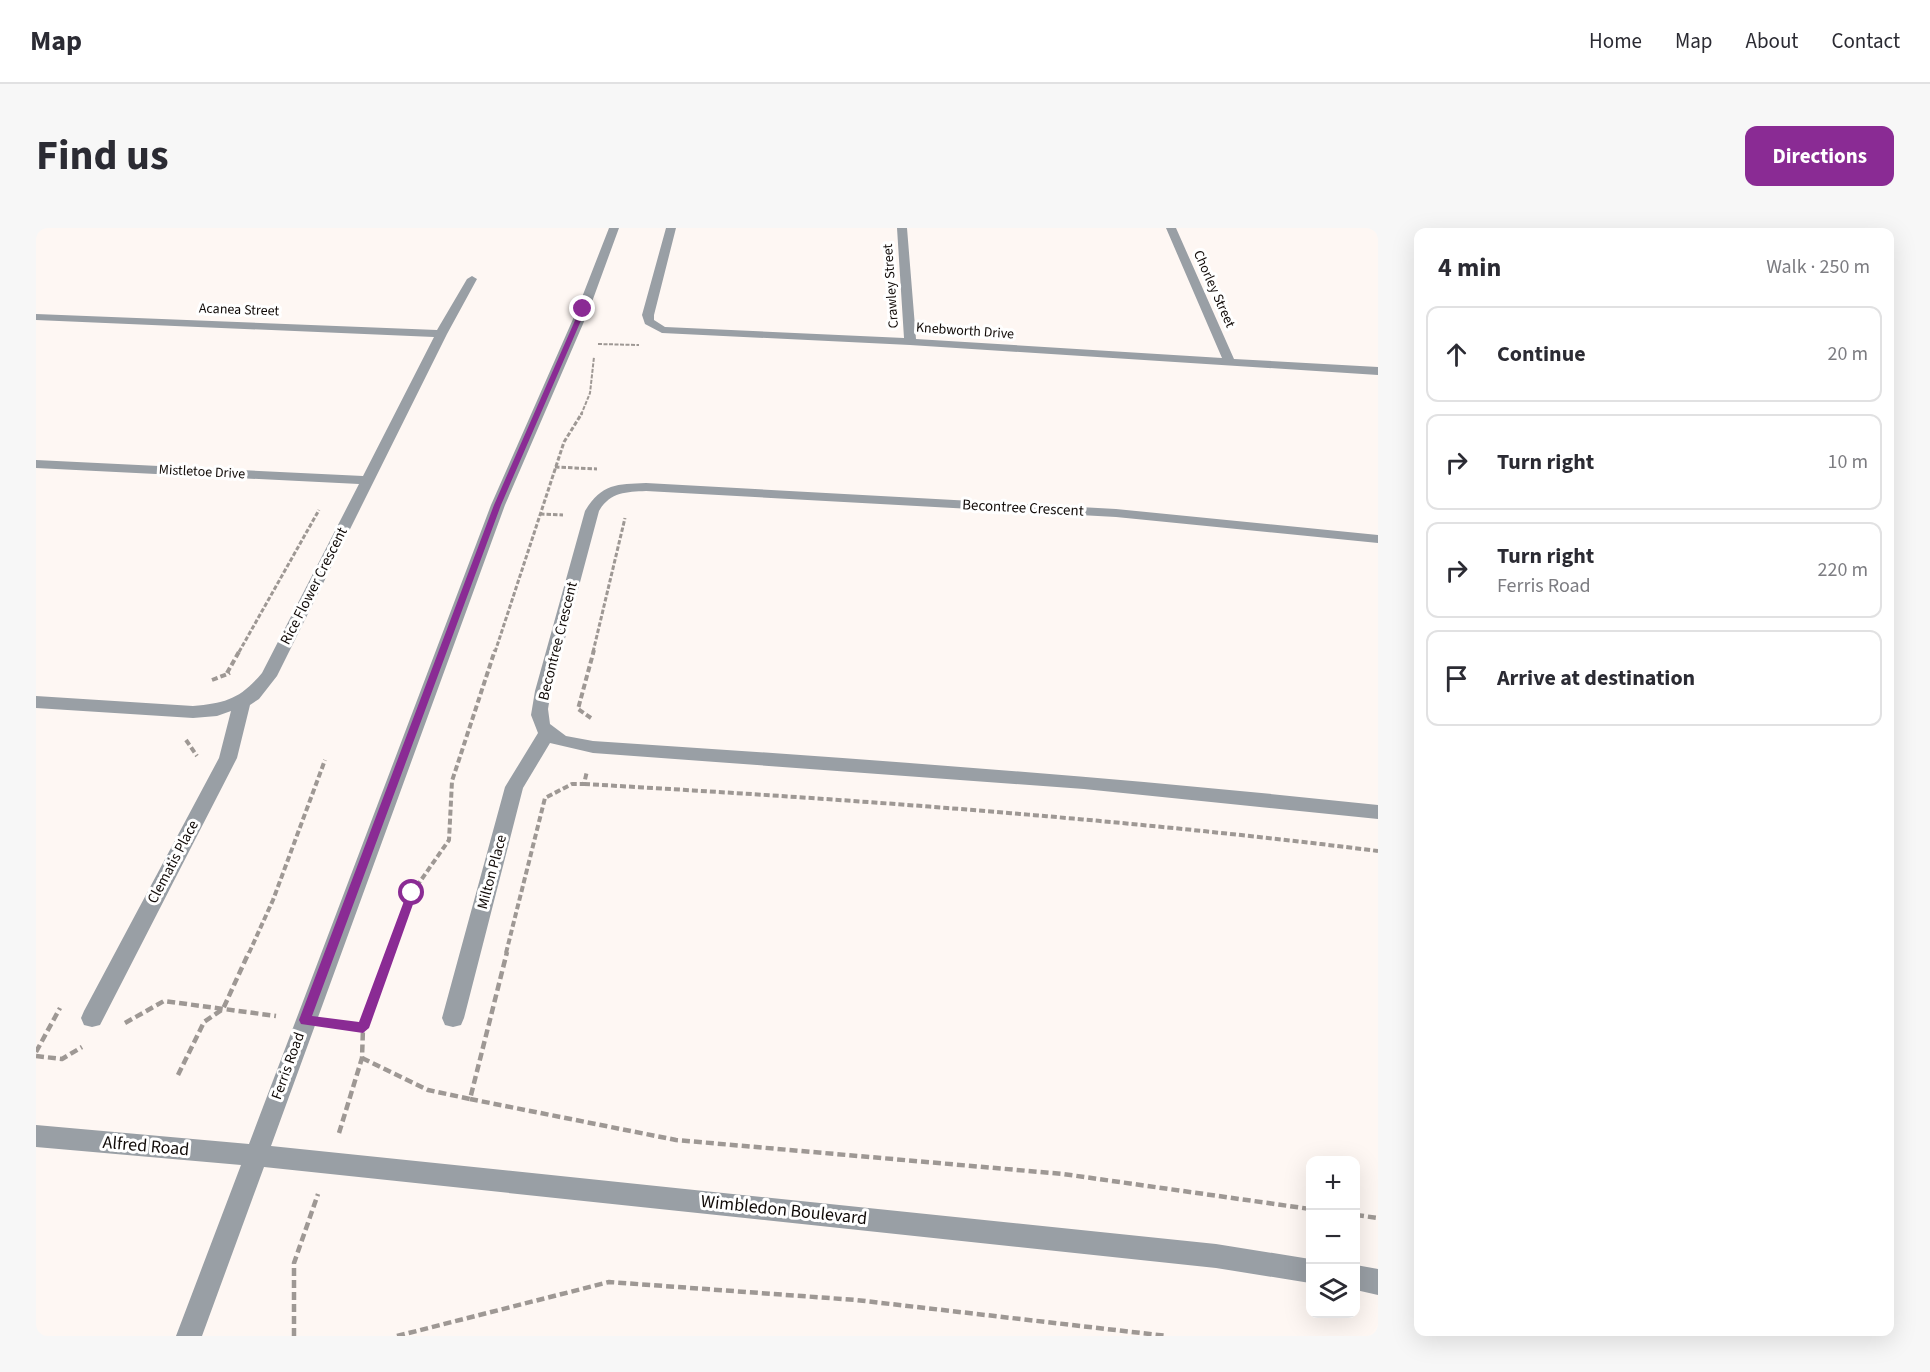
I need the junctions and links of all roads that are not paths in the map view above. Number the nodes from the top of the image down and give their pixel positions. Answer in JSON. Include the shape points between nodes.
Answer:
{"nodes":[{"id":1,"x":614,"y":228,"type":"edge"},
{"id":2,"x":671,"y":228,"type":"edge"},
{"id":3,"x":902,"y":228,"type":"edge"},
{"id":4,"x":1171,"y":228,"type":"edge"},
{"id":5,"x":472,"y":279,"type":"dead end"},
{"id":6,"x":36,"y":317,"type":"edge"},
{"id":7,"x":441,"y":334,"type":"junction"},
{"id":8,"x":910,"y":342,"type":"junction"},
{"id":9,"x":1230,"y":362,"type":"junction"},
{"id":10,"x":1378,"y":371,"type":"edge"},
{"id":11,"x":36,"y":464,"type":"edge"},
{"id":12,"x":367,"y":480,"type":"junction"},
{"id":13,"x":1378,"y":539,"type":"edge"},
{"id":14,"x":36,"y":702,"type":"edge"},
{"id":15,"x":242,"y":702,"type":"junction"},
{"id":16,"x":547,"y":734,"type":"junction"},
{"id":17,"x":1378,"y":812,"type":"edge"},
{"id":18,"x":92,"y":1018,"type":"dead end"},
{"id":19,"x":453,"y":1018,"type":"dead end"},
{"id":20,"x":36,"y":1136,"type":"edge"},
{"id":21,"x":257,"y":1156,"type":"junction"},
{"id":22,"x":1306,"y":1270,"type":"edge"},
{"id":23,"x":1360,"y":1279,"type":"edge"},
{"id":24,"x":1378,"y":1282,"type":"edge"},
{"id":25,"x":189,"y":1336,"type":"edge"}],
"edges":[{"from":1,"to":21,"type":"street","name":"Ferris Road","via":[[498,505]]},
{"from":2,"to":8,"type":"street","name":"Knebworth Drive","via":[[648,315],[654,326],[676,332]]},
{"from":3,"to":8,"type":"street","name":"Crawley Street"},
{"from":4,"to":9,"type":"street","name":"Chorley Street"},
{"from":5,"to":7,"type":"street","name":"Rice Flower Crescent"},
{"from":6,"to":7,"type":"street","name":"Acanea Street"},
{"from":7,"to":12,"type":"street","name":"Rice Flower Crescent"},
{"from":8,"to":9,"type":"street","name":"Knebworth Drive"},
{"from":9,"to":10,"type":"street","name":"Knebworth Drive"},
{"from":11,"to":12,"type":"street","name":"Mistletoe Drive"},
{"from":12,"to":15,"type":"street","name":"Rice Flower Crescent","via":[[269,676],[263,686]]},
{"from":13,"to":16,"type":"street","name":"Becontree Crescent","via":[[1116,513],[645,487],[612,491],[599,498],[592,511],[543,691],[539,717]]},
{"from":14,"to":15,"type":"street","name":"Rice Flower Crescent","via":[[193,712]]},
{"from":15,"to":18,"type":"street","name":"Clematis Place","via":[[228,758]]},
{"from":16,"to":17,"type":"street","via":[[593,747],[924,769]]},
{"from":16,"to":19,"type":"street","name":"Milton Place","via":[[514,787]]},
{"from":20,"to":21,"type":"street","name":"Alfred Road"},
{"from":21,"to":22,"type":"street","name":"Wimbledon Boulevard","via":[[1216,1256]]},
{"from":21,"to":25,"type":"street","name":"Ferris Road"},
{"from":23,"to":24,"type":"street"}]}
